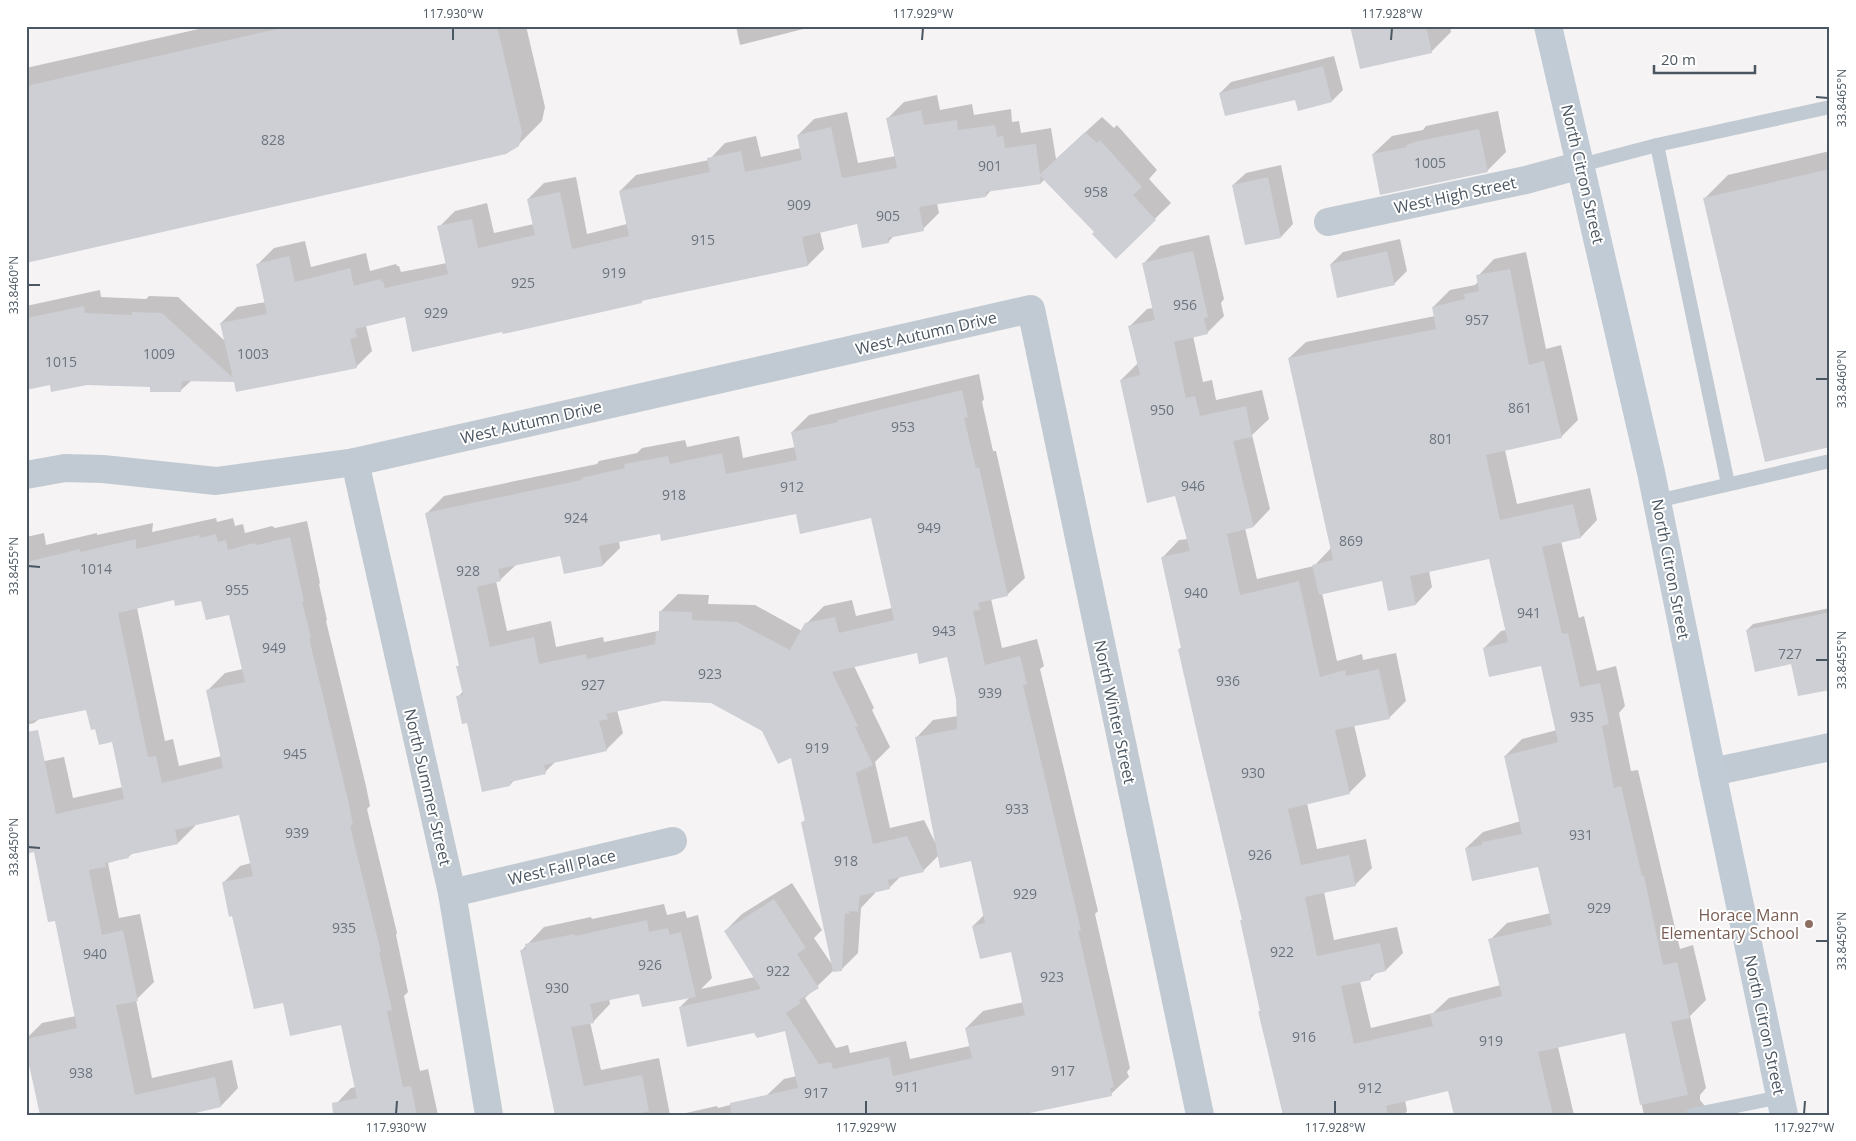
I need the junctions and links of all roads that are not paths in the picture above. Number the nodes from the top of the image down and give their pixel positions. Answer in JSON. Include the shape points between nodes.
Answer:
{"nodes":[{"id":1,"x":1548,"y":26,"type":"edge"},
{"id":2,"x":1830,"y":107,"type":"edge"},
{"id":3,"x":1657,"y":145,"type":"junction"},
{"id":4,"x":1581,"y":165,"type":"junction"},
{"id":5,"x":1328,"y":222,"type":"dead end"},
{"id":6,"x":1031,"y":309,"type":"joint"},
{"id":7,"x":1830,"y":461,"type":"edge"},
{"id":8,"x":355,"y":462,"type":"junction"},
{"id":9,"x":26,"y":475,"type":"edge"},
{"id":10,"x":1728,"y":484,"type":"junction"},
{"id":11,"x":1657,"y":501,"type":"junction"},
{"id":12,"x":1830,"y":747,"type":"edge"},
{"id":13,"x":1712,"y":772,"type":"junction"},
{"id":14,"x":672,"y":842,"type":"dead end"},
{"id":15,"x":452,"y":893,"type":"junction"},
{"id":16,"x":1782,"y":1106,"type":"edge"},
{"id":17,"x":489,"y":1115,"type":"edge"},
{"id":18,"x":1200,"y":1115,"type":"edge"},
{"id":19,"x":1692,"y":1115,"type":"edge"}],
"edges":[{"from":1,"to":4,"type":"street","name":"North Citron Street"},
{"from":2,"to":3,"type":"lane"},
{"from":3,"to":4,"type":"lane"},
{"from":3,"to":10,"type":"lane"},
{"from":4,"to":5,"type":"street","name":"West High Street","via":[[1526,180]]},
{"from":4,"to":11,"type":"street","name":"North Citron Street"},
{"from":6,"to":8,"type":"street","name":"West Autumn Drive"},
{"from":6,"to":18,"type":"street","name":"North Winter Street"},
{"from":7,"to":10,"type":"lane"},
{"from":8,"to":9,"type":"street","name":"West Autumn Drive","via":[[216,481],[103,469],[65,468]]},
{"from":8,"to":15,"type":"street","name":"North Summer Street"},
{"from":10,"to":11,"type":"lane"},
{"from":11,"to":13,"type":"street","name":"North Citron Street"},
{"from":12,"to":13,"type":"street"},
{"from":13,"to":16,"type":"street","name":"North Citron Street"},
{"from":14,"to":15,"type":"street","name":"West Fall Place"},
{"from":15,"to":17,"type":"street","name":"North Summer Street"},
{"from":16,"to":19,"type":"lane"}]}
